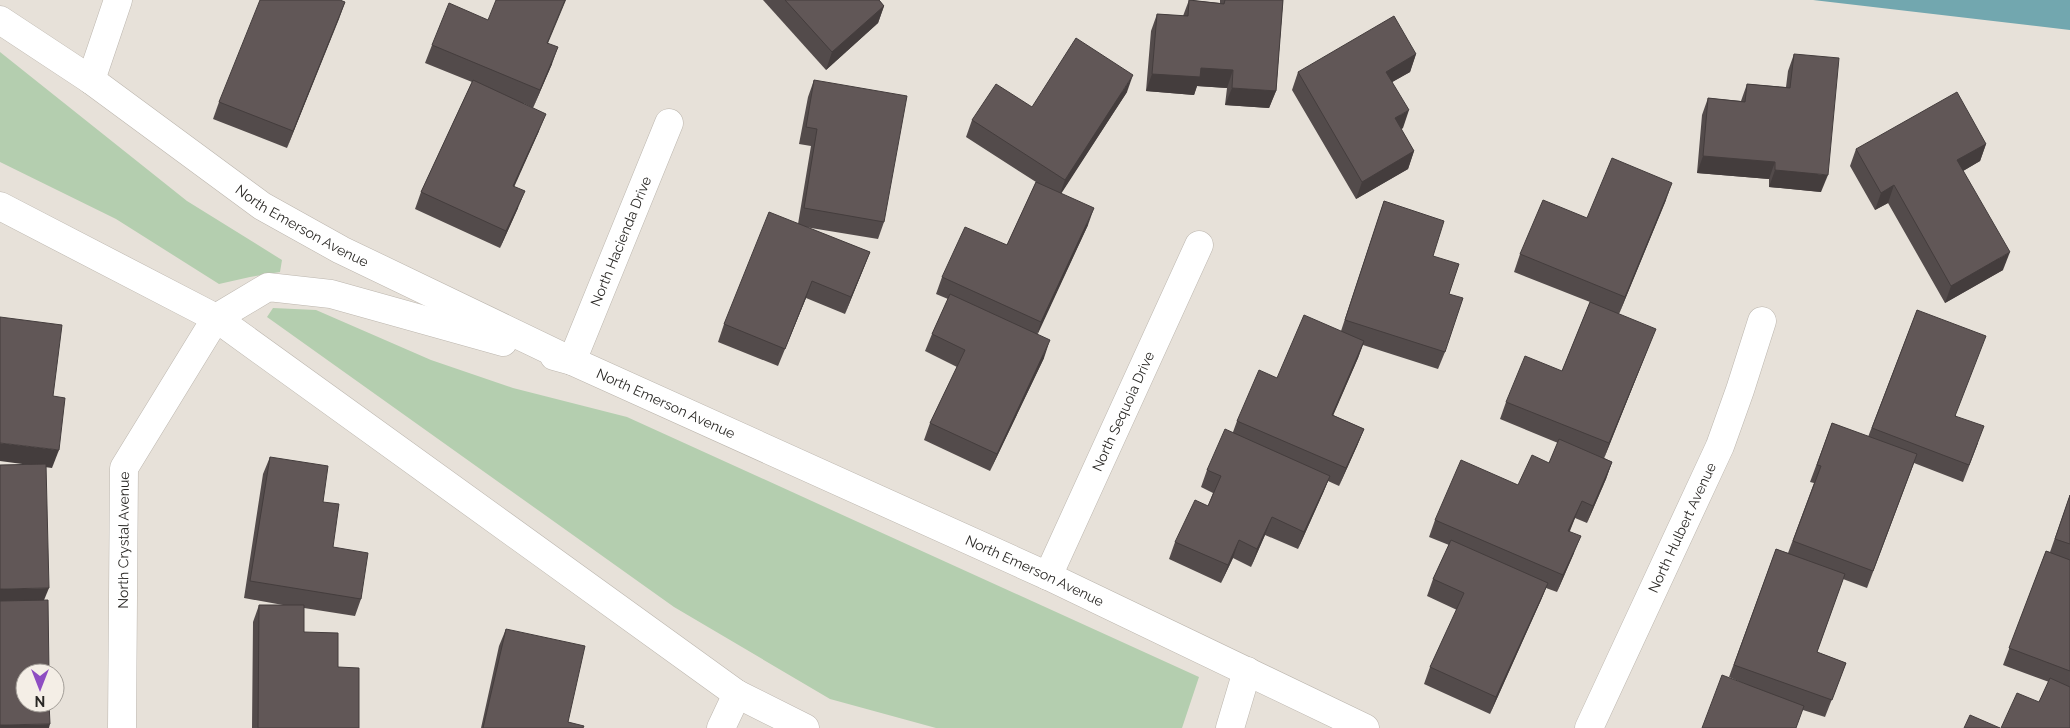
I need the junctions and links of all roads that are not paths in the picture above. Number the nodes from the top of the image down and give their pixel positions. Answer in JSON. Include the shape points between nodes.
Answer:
{"nodes":[{"id":1,"x":118,"y":0,"type":"edge"},
{"id":2,"x":0,"y":20,"type":"edge"},
{"id":3,"x":91,"y":80,"type":"junction"},
{"id":4,"x":669,"y":123,"type":"dead end"},
{"id":5,"x":0,"y":206,"type":"edge"},
{"id":6,"x":1199,"y":245,"type":"dead end"},
{"id":7,"x":216,"y":318,"type":"junction"},
{"id":8,"x":1762,"y":321,"type":"dead end"},
{"id":9,"x":572,"y":361,"type":"junction"},
{"id":10,"x":1048,"y":576,"type":"junction"},
{"id":11,"x":1247,"y":671,"type":"junction"},
{"id":12,"x":737,"y":694,"type":"junction"},
{"id":13,"x":122,"y":728,"type":"edge"},
{"id":14,"x":721,"y":728,"type":"edge"},
{"id":15,"x":805,"y":728,"type":"edge"},
{"id":16,"x":1230,"y":728,"type":"edge"},
{"id":17,"x":1365,"y":728,"type":"edge"},
{"id":18,"x":1589,"y":728,"type":"edge"}],
"edges":[{"from":1,"to":3,"type":"street"},
{"from":2,"to":3,"type":"street","name":"North Emerson Avenue"},
{"from":3,"to":9,"type":"street","name":"North Emerson Avenue","via":[[262,206],[341,250]]},
{"from":4,"to":9,"type":"street","name":"North Hacienda Drive"},
{"from":5,"to":7,"type":"street"},
{"from":6,"to":10,"type":"street","name":"North Sequoia Drive"},
{"from":7,"to":9,"type":"street","via":[[268,287],[331,294]]},
{"from":7,"to":12,"type":"street"},
{"from":7,"to":13,"type":"street","name":"North Crystal Avenue","via":[[124,468]]},
{"from":8,"to":18,"type":"street","name":"North Hulbert Avenue","via":[[1720,446]]},
{"from":9,"to":10,"type":"street","name":"North Emerson Avenue"},
{"from":10,"to":11,"type":"street","name":"North Emerson Avenue"},
{"from":11,"to":16,"type":"street"},
{"from":11,"to":17,"type":"street","name":"North Emerson Avenue"},
{"from":12,"to":14,"type":"street"},
{"from":12,"to":15,"type":"street"}]}
